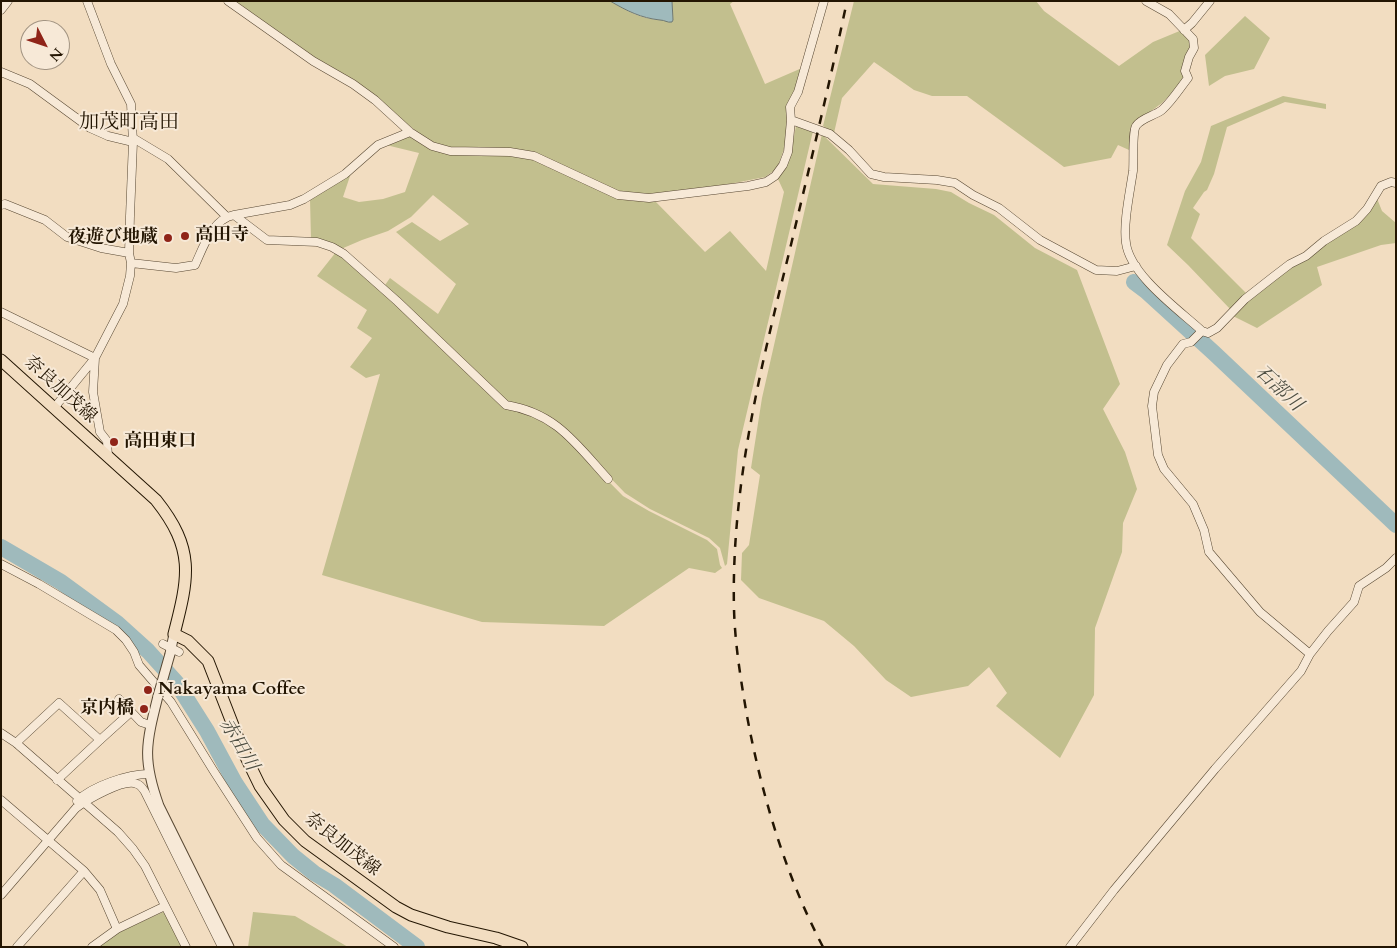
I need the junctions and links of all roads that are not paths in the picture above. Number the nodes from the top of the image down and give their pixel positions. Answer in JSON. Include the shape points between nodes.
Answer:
{"nodes":[{"id":1,"x":8,"y":1,"type":"edge"},
{"id":2,"x":87,"y":1,"type":"edge"},
{"id":3,"x":228,"y":1,"type":"edge"},
{"id":4,"x":824,"y":1,"type":"edge"},
{"id":5,"x":1146,"y":1,"type":"edge"},
{"id":6,"x":1210,"y":1,"type":"edge"},
{"id":7,"x":1,"y":10,"type":"edge"},
{"id":8,"x":1184,"y":30,"type":"junction"},
{"id":9,"x":1,"y":72,"type":"edge"},
{"id":10,"x":791,"y":120,"type":"junction"},
{"id":11,"x":410,"y":132,"type":"junction"},
{"id":12,"x":133,"y":140,"type":"junction"},
{"id":13,"x":1396,"y":183,"type":"edge"},
{"id":14,"x":1,"y":205,"type":"edge"},
{"id":15,"x":230,"y":216,"type":"junction"},
{"id":16,"x":129,"y":253,"type":"junction"},
{"id":17,"x":131,"y":263,"type":"junction"},
{"id":18,"x":1136,"y":266,"type":"junction"},
{"id":19,"x":1,"y":312,"type":"edge"},
{"id":20,"x":1201,"y":332,"type":"junction"},
{"id":21,"x":95,"y":358,"type":"junction"},
{"id":22,"x":1,"y":360,"type":"edge"},
{"id":23,"x":54,"y":408,"type":"junction"},
{"id":24,"x":108,"y":457,"type":"junction"},
{"id":25,"x":608,"y":479,"type":"dead end"},
{"id":26,"x":1396,"y":558,"type":"edge"},
{"id":27,"x":1,"y":564,"type":"edge"},
{"id":28,"x":174,"y":634,"type":"junction"},
{"id":29,"x":1310,"y":654,"type":"junction"},
{"id":30,"x":119,"y":699,"type":"dead end"},
{"id":31,"x":131,"y":712,"type":"junction"},
{"id":32,"x":150,"y":725,"type":"junction"},
{"id":33,"x":1,"y":733,"type":"edge"},
{"id":34,"x":100,"y":740,"type":"junction"},
{"id":35,"x":16,"y":744,"type":"junction"},
{"id":36,"x":149,"y":774,"type":"junction"},
{"id":37,"x":57,"y":780,"type":"junction"},
{"id":38,"x":82,"y":800,"type":"junction"},
{"id":39,"x":2,"y":803,"type":"edge"},
{"id":40,"x":46,"y":838,"type":"junction"},
{"id":41,"x":84,"y":871,"type":"junction"},
{"id":42,"x":1,"y":887,"type":"edge"},
{"id":43,"x":1,"y":895,"type":"edge"},
{"id":44,"x":165,"y":906,"type":"junction"},
{"id":45,"x":117,"y":929,"type":"junction"},
{"id":46,"x":17,"y":947,"type":"edge"},
{"id":47,"x":92,"y":947,"type":"edge"},
{"id":48,"x":186,"y":947,"type":"edge"},
{"id":49,"x":222,"y":947,"type":"edge"},
{"id":50,"x":229,"y":947,"type":"edge"},
{"id":51,"x":394,"y":947,"type":"edge"},
{"id":52,"x":522,"y":947,"type":"edge"},
{"id":53,"x":1070,"y":947,"type":"edge"}],
"edges":[{"from":1,"to":7,"type":"street"},
{"from":2,"to":12,"type":"street","via":[[111,64],[131,104]]},
{"from":3,"to":11,"type":"street","via":[[313,61],[353,84]]},
{"from":4,"to":10,"type":"street","via":[[798,92],[790,107]]},
{"from":5,"to":8,"type":"street","via":[[1166,11]]},
{"from":6,"to":8,"type":"street"},
{"from":8,"to":18,"type":"street","via":[[1194,44],[1184,71],[1188,78],[1167,105],[1134,129],[1126,240]]},
{"from":9,"to":12,"type":"street","via":[[30,84],[90,128],[108,136]]},
{"from":10,"to":11,"type":"street","via":[[785,159],[771,180],[748,186],[649,198],[618,195],[534,156],[444,150]]},
{"from":10,"to":18,"type":"street","via":[[830,134],[871,174],[955,183],[999,208],[1040,240],[1096,270],[1117,271]]},
{"from":11,"to":15,"type":"street","via":[[378,144],[344,174],[304,199]]},
{"from":12,"to":15,"type":"street","via":[[168,159]]},
{"from":12,"to":16,"type":"street"},
{"from":13,"to":20,"type":"street","via":[[1381,186],[1356,221],[1273,277],[1245,299],[1217,328],[1208,333]]},
{"from":14,"to":16,"type":"street","via":[[45,220],[67,237]]},
{"from":15,"to":17,"type":"street","via":[[212,231],[195,265],[176,268]]},
{"from":15,"to":25,"type":"street","via":[[267,240],[317,242],[344,254],[506,405],[527,409],[552,422]]},
{"from":16,"to":17,"type":"street"},
{"from":17,"to":21,"type":"street","via":[[123,304]]},
{"from":18,"to":20,"type":"street","via":[[1155,290]]},
{"from":19,"to":21,"type":"street"},
{"from":20,"to":29,"type":"street","via":[[1191,342],[1183,344],[1166,365],[1154,392],[1152,406],[1158,455],[1164,469],[1193,504],[1209,552],[1254,606]]},
{"from":21,"to":23,"type":"street"},
{"from":21,"to":24,"type":"street","via":[[93,392],[100,432],[107,441]]},
{"from":22,"to":23,"type":"main road","name":"奈良加茂線"},
{"from":23,"to":24,"type":"main road","name":"奈良加茂線"},
{"from":24,"to":28,"type":"main road","name":"奈良加茂線","via":[[156,500],[179,534],[185,552],[185,585]]},
{"from":26,"to":29,"type":"street","via":[[1359,586],[1354,602]]},
{"from":27,"to":51,"type":"street","via":[[116,630],[134,652],[139,665],[171,702],[257,838],[281,865]]},
{"from":28,"to":32,"type":"street","bridge":true},
{"from":28,"to":52,"type":"main road","name":"奈良加茂線","via":[[188,641],[208,661],[260,786],[284,820],[305,841],[396,907],[412,915]]},
{"from":29,"to":53,"type":"street","via":[[1301,671],[1215,769]]},
{"from":30,"to":31,"type":"street"},
{"from":31,"to":32,"type":"street","via":[[141,722]]},
{"from":31,"to":34,"type":"street"},
{"from":32,"to":36,"type":"street","via":[[147,745]]},
{"from":33,"to":35,"type":"street"},
{"from":34,"to":35,"type":"street","via":[[59,703]]},
{"from":34,"to":37,"type":"street"},
{"from":35,"to":37,"type":"street"},
{"from":36,"to":38,"type":"street","via":[[108,783]]},
{"from":36,"to":50,"type":"street","via":[[159,806]]},
{"from":37,"to":38,"type":"street"},
{"from":38,"to":40,"type":"street"},
{"from":38,"to":44,"type":"street","via":[[133,849]]},
{"from":38,"to":49,"type":"street","via":[[132,783],[142,787]]},
{"from":39,"to":40,"type":"street"},
{"from":40,"to":41,"type":"street"},
{"from":40,"to":42,"type":"street"},
{"from":40,"to":43,"type":"street"},
{"from":41,"to":45,"type":"street","via":[[100,890]]},
{"from":41,"to":46,"type":"street"},
{"from":44,"to":45,"type":"street"},
{"from":44,"to":48,"type":"street"},
{"from":45,"to":47,"type":"street"}]}
